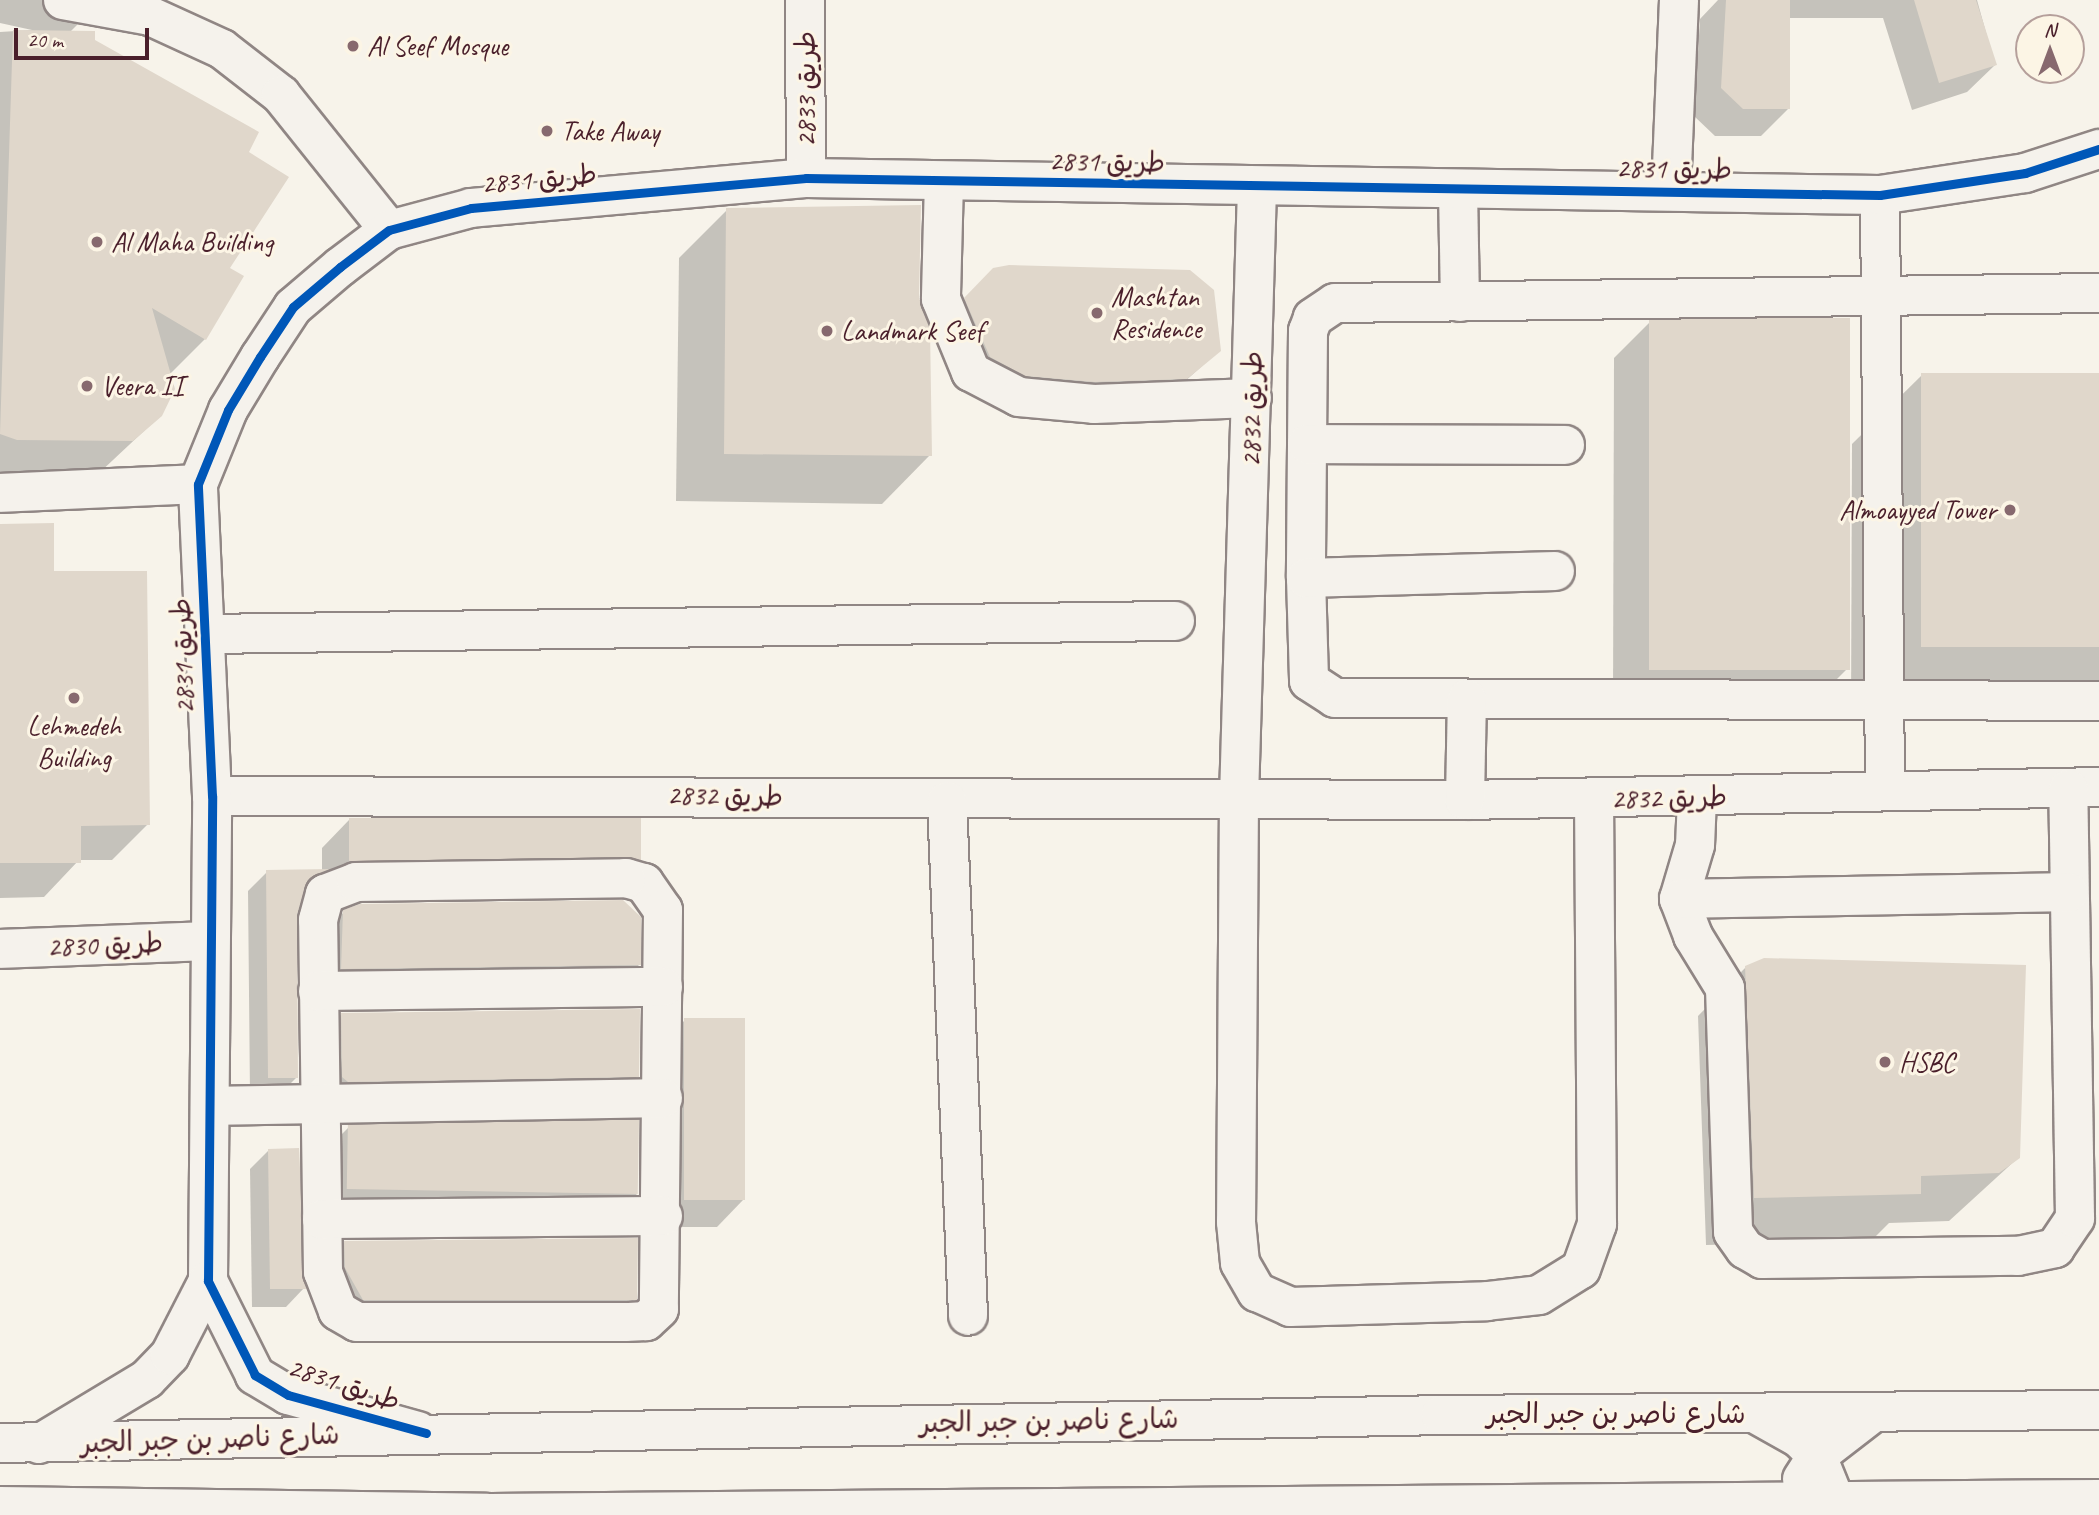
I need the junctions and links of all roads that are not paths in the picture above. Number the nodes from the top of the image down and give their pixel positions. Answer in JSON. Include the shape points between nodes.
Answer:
{"nodes":[{"id":1,"x":63,"y":0,"type":"edge"},
{"id":2,"x":805,"y":0,"type":"edge"},
{"id":3,"x":1678,"y":0,"type":"edge"},
{"id":4,"x":187,"y":16,"type":"edge"},
{"id":5,"x":2097,"y":154,"type":"edge"},
{"id":6,"x":806,"y":178,"type":"junction"},
{"id":7,"x":944,"y":181,"type":"junction"},
{"id":8,"x":1257,"y":188,"type":"junction"},
{"id":9,"x":1458,"y":189,"type":"junction"},
{"id":10,"x":1671,"y":191,"type":"junction"},
{"id":11,"x":1880,"y":195,"type":"junction"},
{"id":12,"x":389,"y":230,"type":"junction"},
{"id":13,"x":2099,"y":293,"type":"edge"},
{"id":14,"x":1882,"y":300,"type":"junction"},
{"id":15,"x":1460,"y":302,"type":"junction"},
{"id":16,"x":1252,"y":398,"type":"junction"},
{"id":17,"x":1307,"y":444,"type":"junction"},
{"id":18,"x":1565,"y":445,"type":"dead end"},
{"id":19,"x":198,"y":484,"type":"junction"},
{"id":20,"x":0,"y":493,"type":"edge"},
{"id":21,"x":1555,"y":570,"type":"dead end"},
{"id":22,"x":1306,"y":578,"type":"junction"},
{"id":23,"x":1175,"y":621,"type":"dead end"},
{"id":24,"x":205,"y":634,"type":"junction"},
{"id":25,"x":1467,"y":699,"type":"junction"},
{"id":26,"x":1884,"y":699,"type":"junction"},
{"id":27,"x":2099,"y":701,"type":"edge"},
{"id":28,"x":2083,"y":788,"type":"edge"},
{"id":29,"x":1885,"y":791,"type":"junction"},
{"id":30,"x":212,"y":796,"type":"junction"},
{"id":31,"x":1239,"y":798,"type":"junction"},
{"id":32,"x":1690,"y":798,"type":"junction"},
{"id":33,"x":1594,"y":799,"type":"junction"},
{"id":34,"x":1465,"y":800,"type":"junction"},
{"id":35,"x":947,"y":801,"type":"junction"},
{"id":36,"x":1684,"y":881,"type":"junction"},
{"id":37,"x":2069,"y":892,"type":"junction"},
{"id":38,"x":210,"y":940,"type":"junction"},
{"id":39,"x":0,"y":950,"type":"edge"},
{"id":40,"x":663,"y":987,"type":"junction"},
{"id":41,"x":318,"y":991,"type":"junction"},
{"id":42,"x":663,"y":1098,"type":"junction"},
{"id":43,"x":318,"y":1104,"type":"junction"},
{"id":44,"x":211,"y":1106,"type":"junction"},
{"id":45,"x":663,"y":1216,"type":"junction"},
{"id":46,"x":322,"y":1219,"type":"junction"},
{"id":47,"x":208,"y":1281,"type":"junction"},
{"id":48,"x":968,"y":1316,"type":"dead end"},
{"id":49,"x":2099,"y":1410,"type":"edge"},
{"id":50,"x":1874,"y":1412,"type":"junction"},
{"id":51,"x":1754,"y":1413,"type":"junction"},
{"id":52,"x":426,"y":1433,"type":"junction"},
{"id":53,"x":0,"y":1443,"type":"edge"},
{"id":54,"x":39,"y":1444,"type":"junction"},
{"id":55,"x":1817,"y":1457,"type":"junction"},
{"id":56,"x":2099,"y":1499,"type":"edge"},
{"id":57,"x":1607,"y":1503,"type":"junction"},
{"id":58,"x":0,"y":1506,"type":"edge"},
{"id":59,"x":2010,"y":1508,"type":"edge"},
{"id":60,"x":1795,"y":1509,"type":"edge"},
{"id":61,"x":1840,"y":1509,"type":"edge"},
{"id":62,"x":203,"y":1510,"type":"edge"},
{"id":63,"x":861,"y":1512,"type":"edge"},
{"id":64,"x":1320,"y":1512,"type":"edge"},
{"id":65,"x":485,"y":1514,"type":"edge"},
{"id":66,"x":1647,"y":1515,"type":"edge"}],
"edges":[{"from":1,"to":4,"type":"street","via":[[150,16]]},
{"from":2,"to":6,"type":"street","name":"طريق 2833"},
{"from":3,"to":10,"type":"street"},
{"from":4,"to":12,"type":"street","via":[[281,95]]},
{"from":5,"to":11,"type":"street","name":"طريق 2831","via":[[2025,173]]},
{"from":6,"to":7,"type":"street","name":"طريق 2831"},
{"from":6,"to":12,"type":"street","name":"طريق 2831","via":[[471,208]]},
{"from":7,"to":8,"type":"street","name":"طريق 2831"},
{"from":7,"to":16,"type":"street","via":[[941,299],[971,372],[1019,397],[1094,404]]},
{"from":8,"to":9,"type":"street","name":"طريق 2831"},
{"from":8,"to":16,"type":"street","name":"طريق 2832"},
{"from":9,"to":10,"type":"street","name":"طريق 2831"},
{"from":9,"to":15,"type":"street"},
{"from":10,"to":11,"type":"street","name":"طريق 2831"},
{"from":11,"to":14,"type":"street"},
{"from":12,"to":19,"type":"street","name":"طريق 2831","via":[[293,307],[228,410]]},
{"from":13,"to":14,"type":"street"},
{"from":14,"to":15,"type":"street"},
{"from":14,"to":26,"type":"street"},
{"from":15,"to":17,"type":"street","via":[[1323,309],[1308,331]]},
{"from":16,"to":31,"type":"street","name":"طريق 2832"},
{"from":17,"to":18,"type":"street"},
{"from":17,"to":22,"type":"street"},
{"from":19,"to":20,"type":"street"},
{"from":19,"to":24,"type":"street","name":"طريق 2831"},
{"from":21,"to":22,"type":"street"},
{"from":22,"to":25,"type":"street","via":[[1306,665],[1320,693],[1351,699]]},
{"from":23,"to":24,"type":"street"},
{"from":24,"to":30,"type":"street","name":"طريق 2831"},
{"from":25,"to":26,"type":"street"},
{"from":25,"to":34,"type":"street"},
{"from":26,"to":27,"type":"street"},
{"from":26,"to":29,"type":"street"},
{"from":28,"to":29,"type":"street","name":"طريق 2832"},
{"from":28,"to":37,"type":"street"},
{"from":29,"to":32,"type":"street","name":"طريق 2832"},
{"from":30,"to":35,"type":"street","name":"طريق 2832"},
{"from":30,"to":38,"type":"street","name":"طريق 2831"},
{"from":31,"to":33,"type":"street","via":[[1238,1249],[1257,1292],[1290,1307],[1539,1296],[1581,1269],[1597,1224]]},
{"from":31,"to":34,"type":"street","name":"طريق 2832"},
{"from":31,"to":35,"type":"street","name":"طريق 2832"},
{"from":32,"to":33,"type":"street","name":"طريق 2832"},
{"from":32,"to":36,"type":"street","via":[[1682,845]]},
{"from":33,"to":34,"type":"street","name":"طريق 2832"},
{"from":35,"to":48,"type":"street"},
{"from":36,"to":37,"type":"street"},
{"from":36,"to":37,"type":"street","via":[[1727,999],[1733,1232],[1745,1249],[1762,1259],[2018,1256],[2055,1248],[2075,1218]]},
{"from":38,"to":39,"type":"street","name":"طريق 2830"},
{"from":38,"to":44,"type":"street","name":"طريق 2831"},
{"from":40,"to":41,"type":"street"},
{"from":40,"to":41,"type":"street","via":[[663,910],[644,883],[626,878],[337,885],[320,905]]},
{"from":40,"to":42,"type":"street"},
{"from":41,"to":43,"type":"street"},
{"from":42,"to":43,"type":"street"},
{"from":42,"to":45,"type":"street"},
{"from":43,"to":44,"type":"street"},
{"from":43,"to":46,"type":"street"},
{"from":44,"to":47,"type":"street","name":"طريق 2831"},
{"from":45,"to":46,"type":"street"},
{"from":45,"to":46,"type":"street","via":[[659,1309],[646,1321],[625,1322],[357,1322],[338,1311],[327,1293]]},
{"from":47,"to":52,"type":"street","name":"طريق 2831","via":[[255,1375],[288,1395]]},
{"from":47,"to":54,"type":"street","name":"طريق 2831","via":[[170,1355],[148,1379]]},
{"from":49,"to":50,"type":"street","name":"شارع ناصر بن جبر الجبر"},
{"from":50,"to":51,"type":"street","name":"شارع ناصر بن جبر الجبر"},
{"from":50,"to":55,"type":"street"},
{"from":51,"to":52,"type":"street","name":"شارع ناصر بن جبر الجبر"},
{"from":51,"to":55,"type":"street","via":[[1799,1438]]},
{"from":52,"to":54,"type":"street","name":"شارع ناصر بن جبر الجبر"},
{"from":53,"to":54,"type":"street","name":"شارع ناصر بن جبر الجبر"},
{"from":55,"to":60,"type":"street"},
{"from":55,"to":61,"type":"street"},
{"from":56,"to":59,"type":"street"},
{"from":57,"to":60,"type":"street"},
{"from":57,"to":64,"type":"street"},
{"from":57,"to":66,"type":"street"},
{"from":58,"to":62,"type":"street"},
{"from":59,"to":61,"type":"street"},
{"from":60,"to":61,"type":"street"},
{"from":62,"to":65,"type":"street"},
{"from":63,"to":64,"type":"street"},
{"from":63,"to":65,"type":"street"}]}
